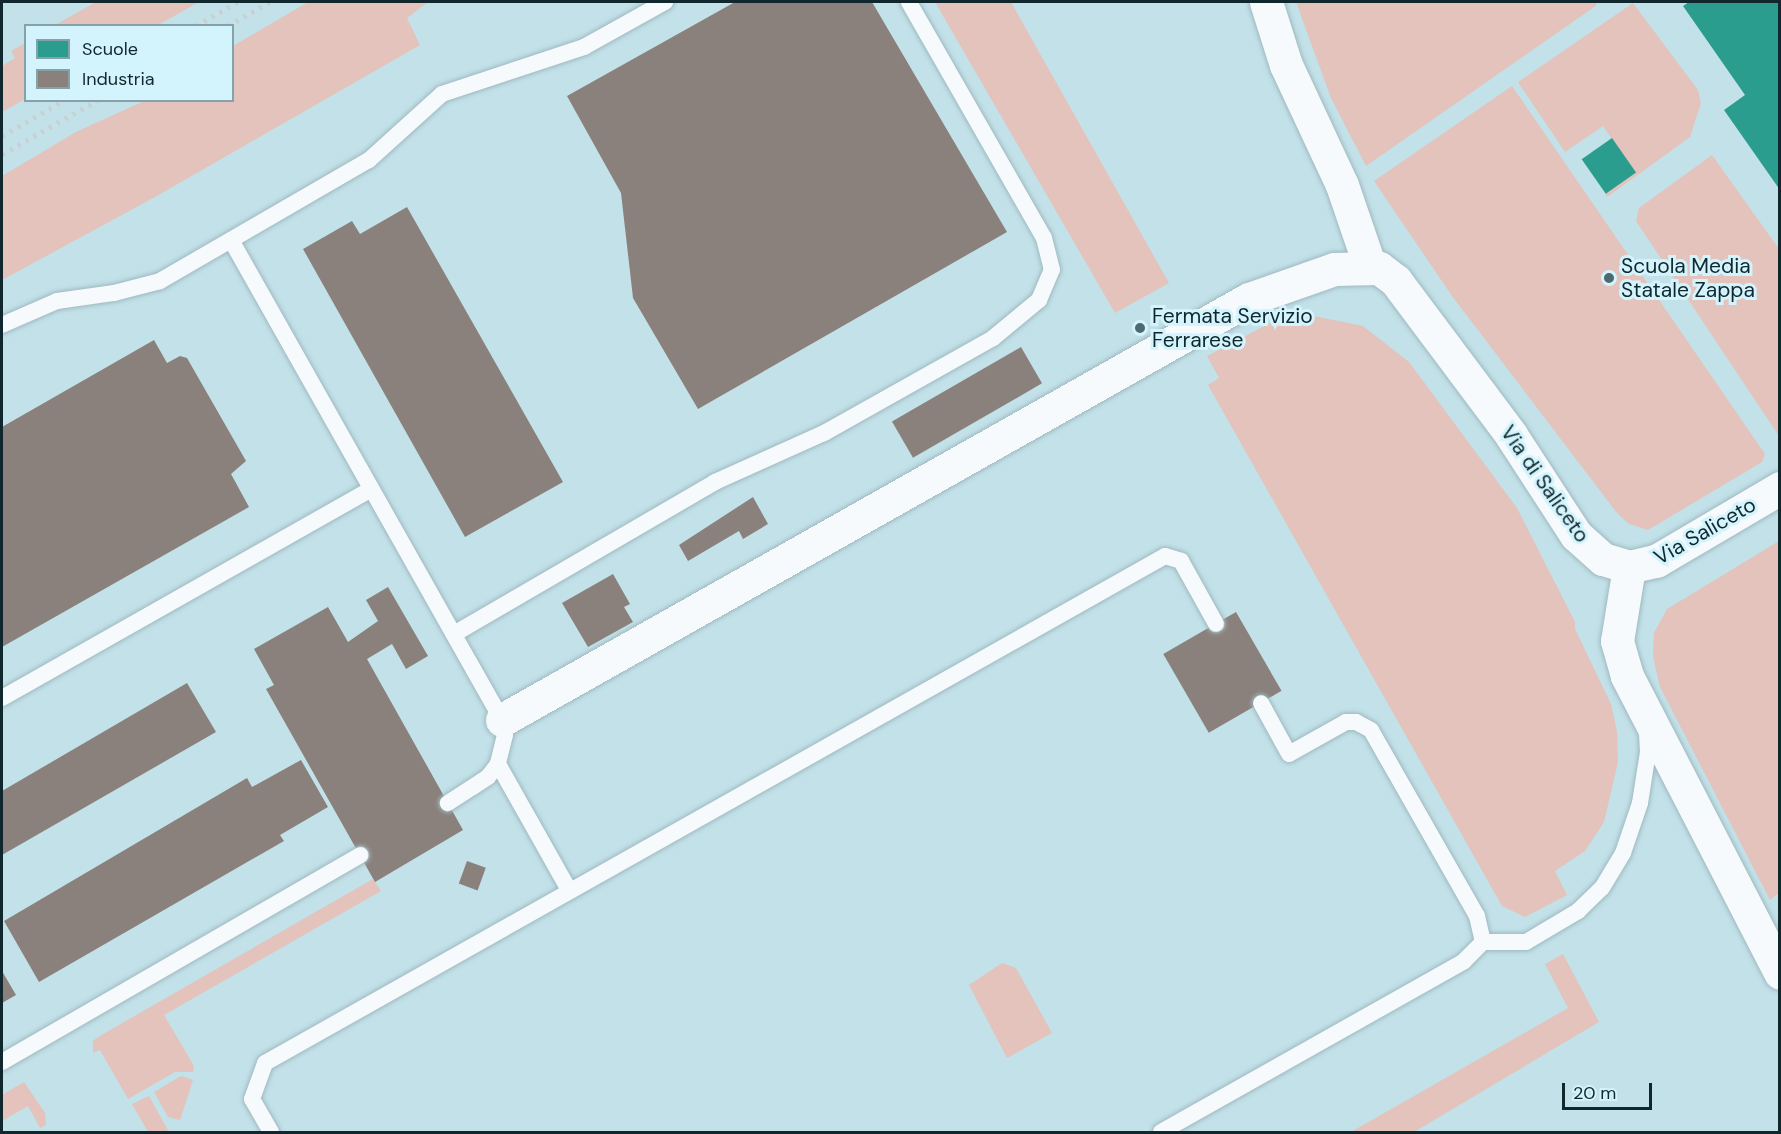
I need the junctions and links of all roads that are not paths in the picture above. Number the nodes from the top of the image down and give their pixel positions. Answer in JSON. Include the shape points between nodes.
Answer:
{"nodes":[{"id":1,"x":665,"y":2,"type":"edge"},
{"id":2,"x":909,"y":2,"type":"edge"},
{"id":3,"x":1266,"y":2,"type":"edge"},
{"id":4,"x":231,"y":240,"type":"junction"},
{"id":5,"x":1370,"y":267,"type":"junction"},
{"id":6,"x":2,"y":325,"type":"edge"},
{"id":7,"x":1779,"y":488,"type":"edge"},
{"id":8,"x":371,"y":489,"type":"junction"},
{"id":9,"x":1629,"y":567,"type":"junction"},
{"id":10,"x":1216,"y":624,"type":"dead end"},
{"id":11,"x":454,"y":634,"type":"junction"},
{"id":12,"x":2,"y":698,"type":"edge"},
{"id":13,"x":1261,"y":703,"type":"dead end"},
{"id":14,"x":1647,"y":717,"type":"junction"},
{"id":15,"x":502,"y":720,"type":"junction"},
{"id":16,"x":498,"y":764,"type":"junction"},
{"id":17,"x":448,"y":803,"type":"dead end"},
{"id":18,"x":360,"y":855,"type":"dead end"},
{"id":19,"x":569,"y":890,"type":"junction"},
{"id":20,"x":1483,"y":942,"type":"junction"},
{"id":21,"x":1779,"y":973,"type":"edge"},
{"id":22,"x":2,"y":1062,"type":"edge"},
{"id":23,"x":271,"y":1132,"type":"edge"},
{"id":24,"x":1161,"y":1132,"type":"edge"}],
"edges":[{"from":1,"to":4,"type":"lane","via":[[584,48],[442,94],[369,160]]},
{"from":2,"to":11,"type":"lane","via":[[1044,238],[1052,270],[1039,300],[993,338],[824,433],[716,482]]},
{"from":3,"to":5,"type":"street","via":[[1286,65],[1342,185]]},
{"from":4,"to":6,"type":"lane","via":[[145,286],[57,301]]},
{"from":4,"to":8,"type":"lane"},
{"from":5,"to":9,"type":"street","name":"Via di Saliceto","via":[[1386,272],[1396,281],[1511,435],[1576,535],[1603,559]]},
{"from":5,"to":15,"type":"street","via":[[1308,275],[1249,299]]},
{"from":7,"to":9,"type":"street","name":"Via Saliceto","via":[[1656,561]]},
{"from":8,"to":11,"type":"lane"},
{"from":8,"to":12,"type":"lane"},
{"from":9,"to":14,"type":"street","via":[[1617,641],[1627,676]]},
{"from":10,"to":19,"type":"lane","via":[[1180,561],[1165,556]]},
{"from":11,"to":15,"type":"lane"},
{"from":13,"to":20,"type":"lane","via":[[1290,754],[1346,722],[1356,722],[1371,730],[1478,916]]},
{"from":14,"to":20,"type":"lane","via":[[1646,777],[1632,829],[1613,873],[1578,911],[1526,942]]},
{"from":14,"to":21,"type":"street"},
{"from":15,"to":16,"type":"lane","via":[[505,735]]},
{"from":16,"to":17,"type":"lane","via":[[488,777]]},
{"from":16,"to":19,"type":"lane"},
{"from":18,"to":22,"type":"lane"},
{"from":19,"to":23,"type":"lane","via":[[265,1062],[252,1099]]},
{"from":20,"to":24,"type":"lane","via":[[1464,961]]}]}
